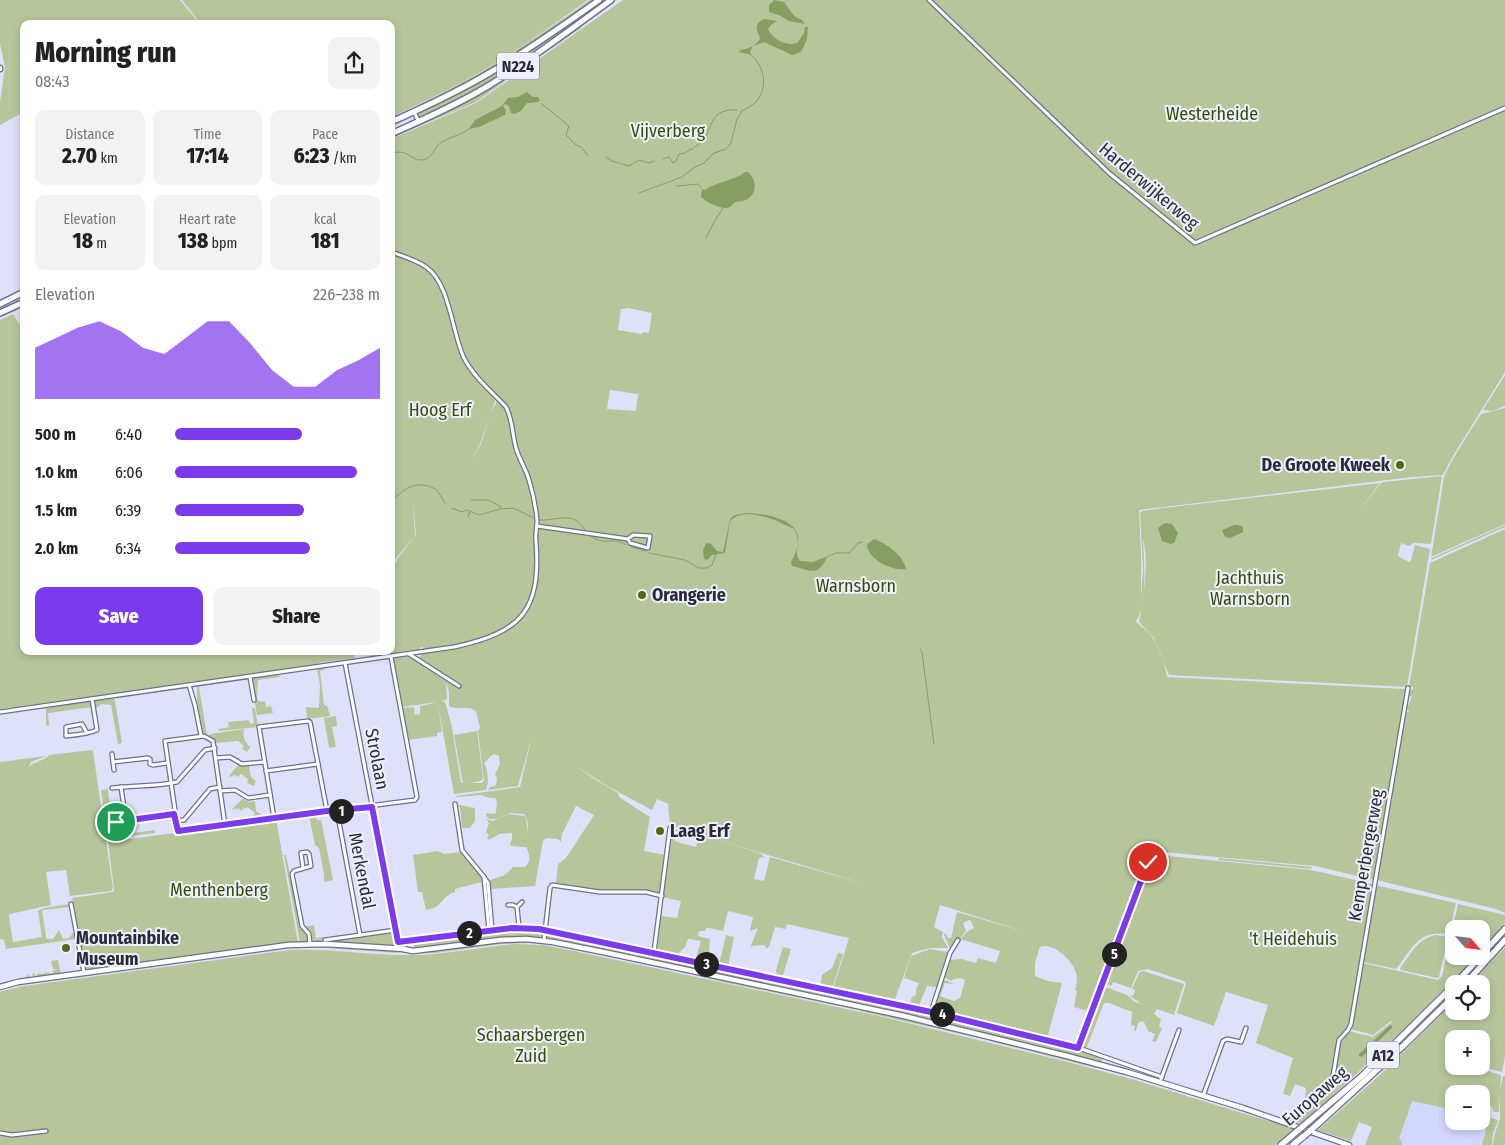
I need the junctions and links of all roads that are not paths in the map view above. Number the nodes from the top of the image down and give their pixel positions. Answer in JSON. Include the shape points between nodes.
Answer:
{"nodes":[{"id":1,"x":599,"y":0,"type":"edge"},
{"id":2,"x":611,"y":0,"type":"edge"},
{"id":3,"x":928,"y":0,"type":"edge"},
{"id":4,"x":1505,"y":108,"type":"edge"},
{"id":5,"x":414,"y":112,"type":"junction"},
{"id":6,"x":395,"y":120,"type":"edge"},
{"id":7,"x":419,"y":122,"type":"junction"},
{"id":8,"x":395,"y":132,"type":"edge"},
{"id":9,"x":395,"y":253,"type":"edge"},
{"id":10,"x":20,"y":294,"type":"edge"},
{"id":11,"x":0,"y":304,"type":"edge"},
{"id":12,"x":20,"y":304,"type":"edge"},
{"id":13,"x":0,"y":313,"type":"edge"},
{"id":14,"x":537,"y":526,"type":"junction"},
{"id":15,"x":628,"y":539,"type":"junction"},
{"id":16,"x":421,"y":652,"type":"junction"},
{"id":17,"x":409,"y":654,"type":"junction"},
{"id":18,"x":391,"y":656,"type":"junction"},
{"id":19,"x":418,"y":660,"type":"junction"},
{"id":20,"x":345,"y":663,"type":"junction"},
{"id":21,"x":250,"y":677,"type":"junction"},
{"id":22,"x":189,"y":686,"type":"junction"},
{"id":23,"x":460,"y":686,"type":"dead end"},
{"id":24,"x":1408,"y":688,"type":"dead end"},
{"id":25,"x":92,"y":699,"type":"junction"},
{"id":26,"x":254,"y":700,"type":"dead end"},
{"id":27,"x":0,"y":712,"type":"edge"},
{"id":28,"x":87,"y":733,"type":"junction"},
{"id":29,"x":201,"y":736,"type":"junction"},
{"id":30,"x":215,"y":748,"type":"junction"},
{"id":31,"x":112,"y":754,"type":"dead end"},
{"id":32,"x":216,"y":758,"type":"junction"},
{"id":33,"x":113,"y":762,"type":"junction"},
{"id":34,"x":264,"y":762,"type":"junction"},
{"id":35,"x":168,"y":763,"type":"junction"},
{"id":36,"x":318,"y":764,"type":"junction"},
{"id":37,"x":114,"y":770,"type":"dead end"},
{"id":38,"x":266,"y":771,"type":"junction"},
{"id":39,"x":170,"y":783,"type":"junction"},
{"id":40,"x":122,"y":786,"type":"junction"},
{"id":41,"x":220,"y":787,"type":"junction"},
{"id":42,"x":112,"y":788,"type":"dead end"},
{"id":43,"x":220,"y":791,"type":"junction"},
{"id":44,"x":270,"y":795,"type":"junction"},
{"id":45,"x":455,"y":804,"type":"dead end"},
{"id":46,"x":372,"y":807,"type":"junction"},
{"id":47,"x":327,"y":811,"type":"junction"},
{"id":48,"x":337,"y":811,"type":"junction"},
{"id":49,"x":174,"y":814,"type":"junction"},
{"id":50,"x":274,"y":818,"type":"junction"},
{"id":51,"x":126,"y":821,"type":"junction"},
{"id":52,"x":175,"y":821,"type":"junction"},
{"id":53,"x":116,"y":822,"type":"dead end"},
{"id":54,"x":225,"y":825,"type":"junction"},
{"id":55,"x":670,"y":828,"type":"dead end"},
{"id":56,"x":1150,"y":857,"type":"dead end"},
{"id":57,"x":303,"y":868,"type":"junction"},
{"id":58,"x":662,"y":896,"type":"junction"},
{"id":59,"x":522,"y":902,"type":"dead end"},
{"id":60,"x":71,"y":904,"type":"dead end"},
{"id":61,"x":508,"y":905,"type":"dead end"},
{"id":62,"x":517,"y":907,"type":"junction"},
{"id":63,"x":519,"y":927,"type":"junction"},
{"id":64,"x":1505,"y":929,"type":"edge"},
{"id":65,"x":396,"y":930,"type":"junction"},
{"id":66,"x":491,"y":930,"type":"junction"},
{"id":67,"x":545,"y":930,"type":"junction"},
{"id":68,"x":360,"y":935,"type":"junction"},
{"id":69,"x":324,"y":940,"type":"dead end"},
{"id":70,"x":544,"y":940,"type":"junction"},
{"id":71,"x":958,"y":940,"type":"dead end"},
{"id":72,"x":1505,"y":940,"type":"edge"},
{"id":73,"x":398,"y":942,"type":"junction"},
{"id":74,"x":310,"y":944,"type":"junction"},
{"id":75,"x":1490,"y":946,"type":"edge"},
{"id":76,"x":400,"y":949,"type":"junction"},
{"id":77,"x":654,"y":952,"type":"junction"},
{"id":78,"x":1472,"y":965,"type":"edge"},
{"id":79,"x":84,"y":973,"type":"junction"},
{"id":80,"x":1463,"y":975,"type":"edge"},
{"id":81,"x":1473,"y":975,"type":"edge"},
{"id":82,"x":0,"y":986,"type":"edge"},
{"id":83,"x":1445,"y":993,"type":"edge"},
{"id":84,"x":1445,"y":1005,"type":"edge"},
{"id":85,"x":931,"y":1012,"type":"junction"},
{"id":86,"x":1246,"y":1028,"type":"dead end"},
{"id":87,"x":1179,"y":1030,"type":"dead end"},
{"id":88,"x":1078,"y":1048,"type":"junction"},
{"id":89,"x":1105,"y":1057,"type":"junction"},
{"id":90,"x":1103,"y":1065,"type":"junction"},
{"id":91,"x":1161,"y":1080,"type":"junction"},
{"id":92,"x":1203,"y":1096,"type":"junction"},
{"id":93,"x":1290,"y":1124,"type":"junction"},
{"id":94,"x":46,"y":1131,"type":"dead end"},
{"id":95,"x":0,"y":1132,"type":"edge"},
{"id":96,"x":1281,"y":1145,"type":"edge"},
{"id":97,"x":1293,"y":1145,"type":"edge"},
{"id":98,"x":1349,"y":1145,"type":"edge"}],
"edges":[{"from":1,"to":5,"type":"main road","number":"N224","via":[[502,66]]},
{"from":2,"to":7,"type":"main road","number":"N224","via":[[507,74]]},
{"from":3,"to":4,"type":"street","name":"Harderwijkerweg","via":[[1109,173],[1196,243]]},
{"from":5,"to":6,"type":"main road","number":"N224"},
{"from":5,"to":7,"type":"street"},
{"from":7,"to":8,"type":"main road","number":"N224"},
{"from":9,"to":14,"type":"street","via":[[431,271],[448,304],[465,360],[510,413],[516,447],[530,484]]},
{"from":10,"to":11,"type":"main road"},
{"from":12,"to":13,"type":"main road"},
{"from":14,"to":15,"type":"street"},
{"from":14,"to":16,"type":"street","via":[[536,581],[524,612],[503,630],[476,642]]},
{"from":15,"to":15,"type":"street","via":[[629,536],[650,536],[648,548],[630,543]]},
{"from":16,"to":17,"type":"street"},
{"from":16,"to":19,"type":"street"},
{"from":17,"to":18,"type":"street"},
{"from":17,"to":19,"type":"street"},
{"from":18,"to":20,"type":"street"},
{"from":18,"to":46,"type":"street","via":[[417,797],[416,800]]},
{"from":19,"to":23,"type":"street"},
{"from":20,"to":21,"type":"street"},
{"from":20,"to":46,"type":"street","name":"Strolaan"},
{"from":21,"to":22,"type":"street"},
{"from":21,"to":26,"type":"street"},
{"from":22,"to":25,"type":"street"},
{"from":22,"to":29,"type":"street"},
{"from":24,"to":93,"type":"street","name":"Kemperbergerweg","via":[[1350,1024],[1339,1040],[1332,1082]]},
{"from":25,"to":27,"type":"street"},
{"from":25,"to":28,"type":"street","via":[[97,727],[95,732]]},
{"from":28,"to":28,"type":"street","via":[[66,736],[66,727],[82,724]]},
{"from":29,"to":30,"type":"street","via":[[211,740]]},
{"from":29,"to":35,"type":"street","via":[[165,741]]},
{"from":30,"to":32,"type":"street"},
{"from":30,"to":39,"type":"street","via":[[205,750],[179,781]]},
{"from":31,"to":33,"type":"street"},
{"from":32,"to":34,"type":"street","via":[[230,756],[242,764]]},
{"from":32,"to":41,"type":"street"},
{"from":33,"to":35,"type":"street","via":[[148,758],[152,764]]},
{"from":33,"to":37,"type":"street"},
{"from":34,"to":36,"type":"street","via":[[259,727],[309,722]]},
{"from":34,"to":38,"type":"street"},
{"from":35,"to":39,"type":"street"},
{"from":36,"to":38,"type":"street"},
{"from":36,"to":47,"type":"street"},
{"from":38,"to":44,"type":"street"},
{"from":39,"to":40,"type":"street"},
{"from":39,"to":49,"type":"street"},
{"from":40,"to":42,"type":"street"},
{"from":40,"to":51,"type":"street"},
{"from":41,"to":43,"type":"street"},
{"from":41,"to":52,"type":"street","via":[[210,789],[184,820]]},
{"from":43,"to":44,"type":"street","via":[[235,790],[248,798]]},
{"from":43,"to":54,"type":"street"},
{"from":44,"to":50,"type":"street"},
{"from":45,"to":66,"type":"street","via":[[462,850],[485,879]]},
{"from":46,"to":48,"type":"street"},
{"from":46,"to":65,"type":"street","name":"Strolaan"},
{"from":47,"to":48,"type":"street"},
{"from":47,"to":50,"type":"street"},
{"from":48,"to":68,"type":"street","name":"Merkendal"},
{"from":49,"to":51,"type":"street"},
{"from":49,"to":52,"type":"street"},
{"from":50,"to":54,"type":"street"},
{"from":51,"to":53,"type":"street"},
{"from":52,"to":54,"type":"street","via":[[178,831]]},
{"from":55,"to":58,"type":"street"},
{"from":56,"to":88,"type":"street"},
{"from":57,"to":57,"type":"street","via":[[311,866],[307,852],[302,853]]},
{"from":57,"to":74,"type":"street","via":[[292,874],[302,926],[309,934]]},
{"from":58,"to":67,"type":"street","via":[[646,892],[606,893],[553,884]]},
{"from":58,"to":77,"type":"street"},
{"from":59,"to":62,"type":"street"},
{"from":60,"to":79,"type":"street"},
{"from":61,"to":62,"type":"street"},
{"from":62,"to":63,"type":"street"},
{"from":63,"to":66,"type":"street"},
{"from":63,"to":67,"type":"street"},
{"from":64,"to":75,"type":"highway","name":"Europaweg","number":"A12"},
{"from":65,"to":68,"type":"street"},
{"from":65,"to":73,"type":"street","name":"Strolaan"},
{"from":66,"to":73,"type":"street"},
{"from":67,"to":70,"type":"street"},
{"from":67,"to":77,"type":"street"},
{"from":68,"to":69,"type":"street"},
{"from":70,"to":76,"type":"main road","via":[[508,939],[413,951]]},
{"from":70,"to":90,"type":"main road","via":[[904,1016]]},
{"from":71,"to":85,"type":"street","via":[[950,953]]},
{"from":72,"to":81,"type":"highway"},
{"from":73,"to":76,"type":"street","name":"Strolaan"},
{"from":74,"to":76,"type":"main road"},
{"from":74,"to":79,"type":"main road"},
{"from":77,"to":85,"type":"street"},
{"from":78,"to":80,"type":"highway","name":"Europaweg","number":"A12"},
{"from":79,"to":82,"type":"main road"},
{"from":83,"to":96,"type":"highway","name":"Europaweg","number":"A12","bridge":true,"via":[[1368,1070]]},
{"from":84,"to":97,"type":"highway","name":"Europaweg","number":"A12","bridge":true},
{"from":85,"to":88,"type":"street"},
{"from":86,"to":92,"type":"street","via":[[1241,1042],[1223,1041]]},
{"from":87,"to":91,"type":"street"},
{"from":88,"to":89,"type":"street"},
{"from":89,"to":90,"type":"street"},
{"from":89,"to":91,"type":"street"},
{"from":90,"to":91,"type":"main road"},
{"from":91,"to":92,"type":"main road"},
{"from":92,"to":93,"type":"main road"},
{"from":93,"to":98,"type":"main road"},
{"from":94,"to":95,"type":"street","via":[[12,1135]]}]}
